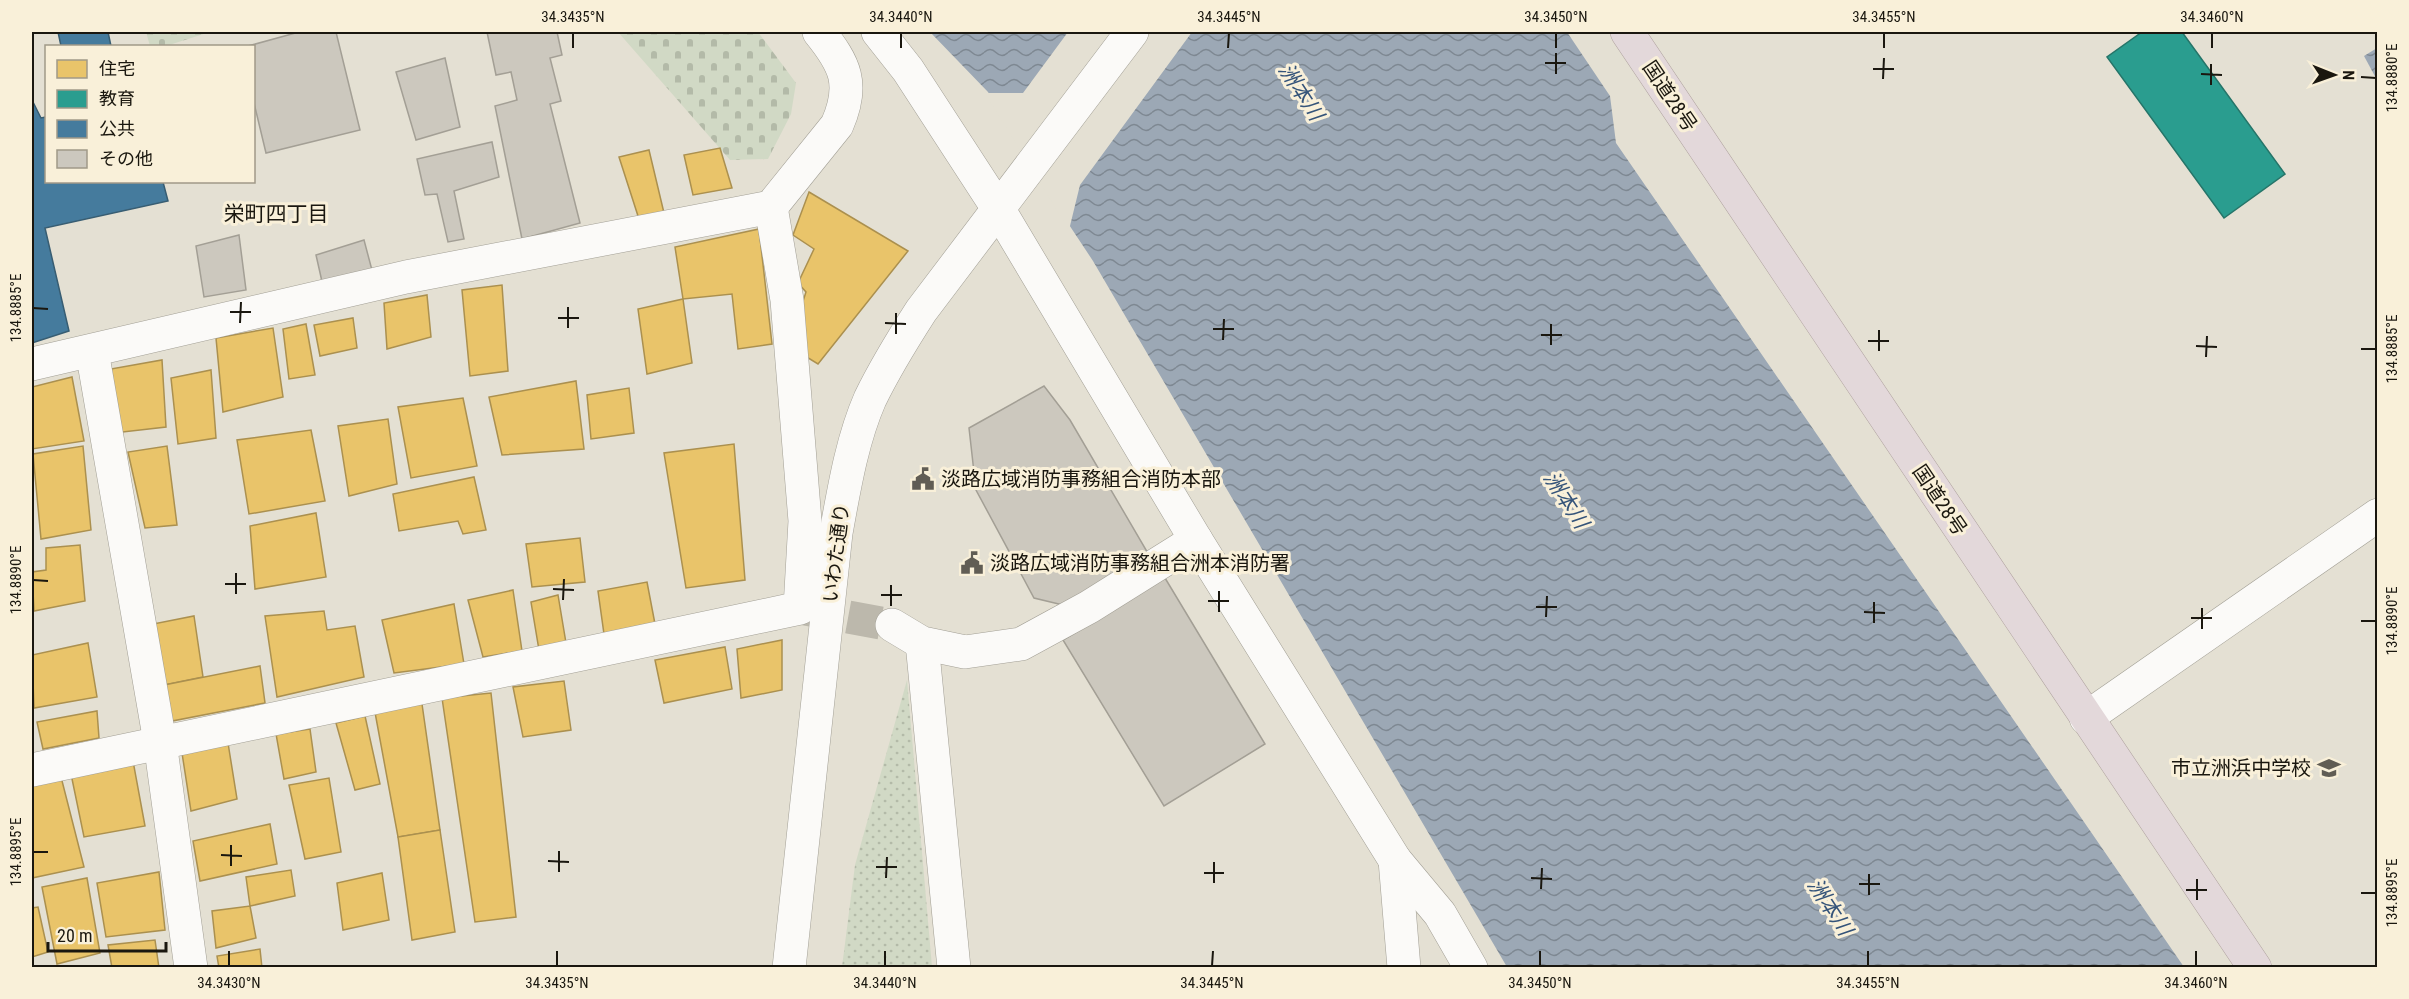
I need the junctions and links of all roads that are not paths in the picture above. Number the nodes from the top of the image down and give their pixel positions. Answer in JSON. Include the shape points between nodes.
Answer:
{"nodes":[{"id":1,"x":819,"y":32,"type":"edge"},
{"id":2,"x":879,"y":32,"type":"edge"},
{"id":3,"x":1132,"y":32,"type":"edge"},
{"id":4,"x":1626,"y":32,"type":"edge"},
{"id":5,"x":1007,"y":198,"type":"junction"},
{"id":6,"x":771,"y":207,"type":"junction"},
{"id":7,"x":92,"y":351,"type":"junction"},
{"id":8,"x":32,"y":364,"type":"edge"},
{"id":9,"x":2378,"y":515,"type":"edge"},
{"id":10,"x":1196,"y":540,"type":"junction"},
{"id":11,"x":892,"y":625,"type":"tunnel mouth"},
{"id":12,"x":922,"y":643,"type":"junction"},
{"id":13,"x":2086,"y":718,"type":"junction"},
{"id":14,"x":160,"y":742,"type":"junction"},
{"id":15,"x":32,"y":770,"type":"edge"},
{"id":16,"x":1395,"y":860,"type":"junction"},
{"id":17,"x":191,"y":968,"type":"edge"},
{"id":18,"x":789,"y":968,"type":"edge"},
{"id":19,"x":954,"y":968,"type":"edge"},
{"id":20,"x":1404,"y":968,"type":"edge"},
{"id":21,"x":1472,"y":968,"type":"edge"},
{"id":22,"x":2255,"y":968,"type":"edge"}],
"edges":[{"from":1,"to":6,"type":"street","via":[[843,65],[843,111],[837,125]]},
{"from":2,"to":5,"type":"street"},
{"from":3,"to":5,"type":"street","name":"いわた通り"},
{"from":4,"to":13,"type":"highway","name":"国道28号"},
{"from":5,"to":10,"type":"street"},
{"from":5,"to":18,"type":"street","name":"いわた通り","via":[[898,346],[870,401],[857,442],[836,533]]},
{"from":6,"to":7,"type":"street","via":[[406,278]]},
{"from":6,"to":14,"type":"street","via":[[787,300],[805,522],[800,608]]},
{"from":7,"to":8,"type":"street"},
{"from":7,"to":14,"type":"street"},
{"from":9,"to":13,"type":"street"},
{"from":10,"to":12,"type":"street","via":[[1089,608],[1021,644],[965,652]]},
{"from":10,"to":16,"type":"street"},
{"from":11,"to":12,"type":"street"},
{"from":12,"to":19,"type":"street"},
{"from":13,"to":22,"type":"highway","name":"国道28号"},
{"from":14,"to":15,"type":"street"},
{"from":14,"to":17,"type":"street"},
{"from":16,"to":20,"type":"street"},
{"from":16,"to":21,"type":"street","via":[[1440,914]]}]}
